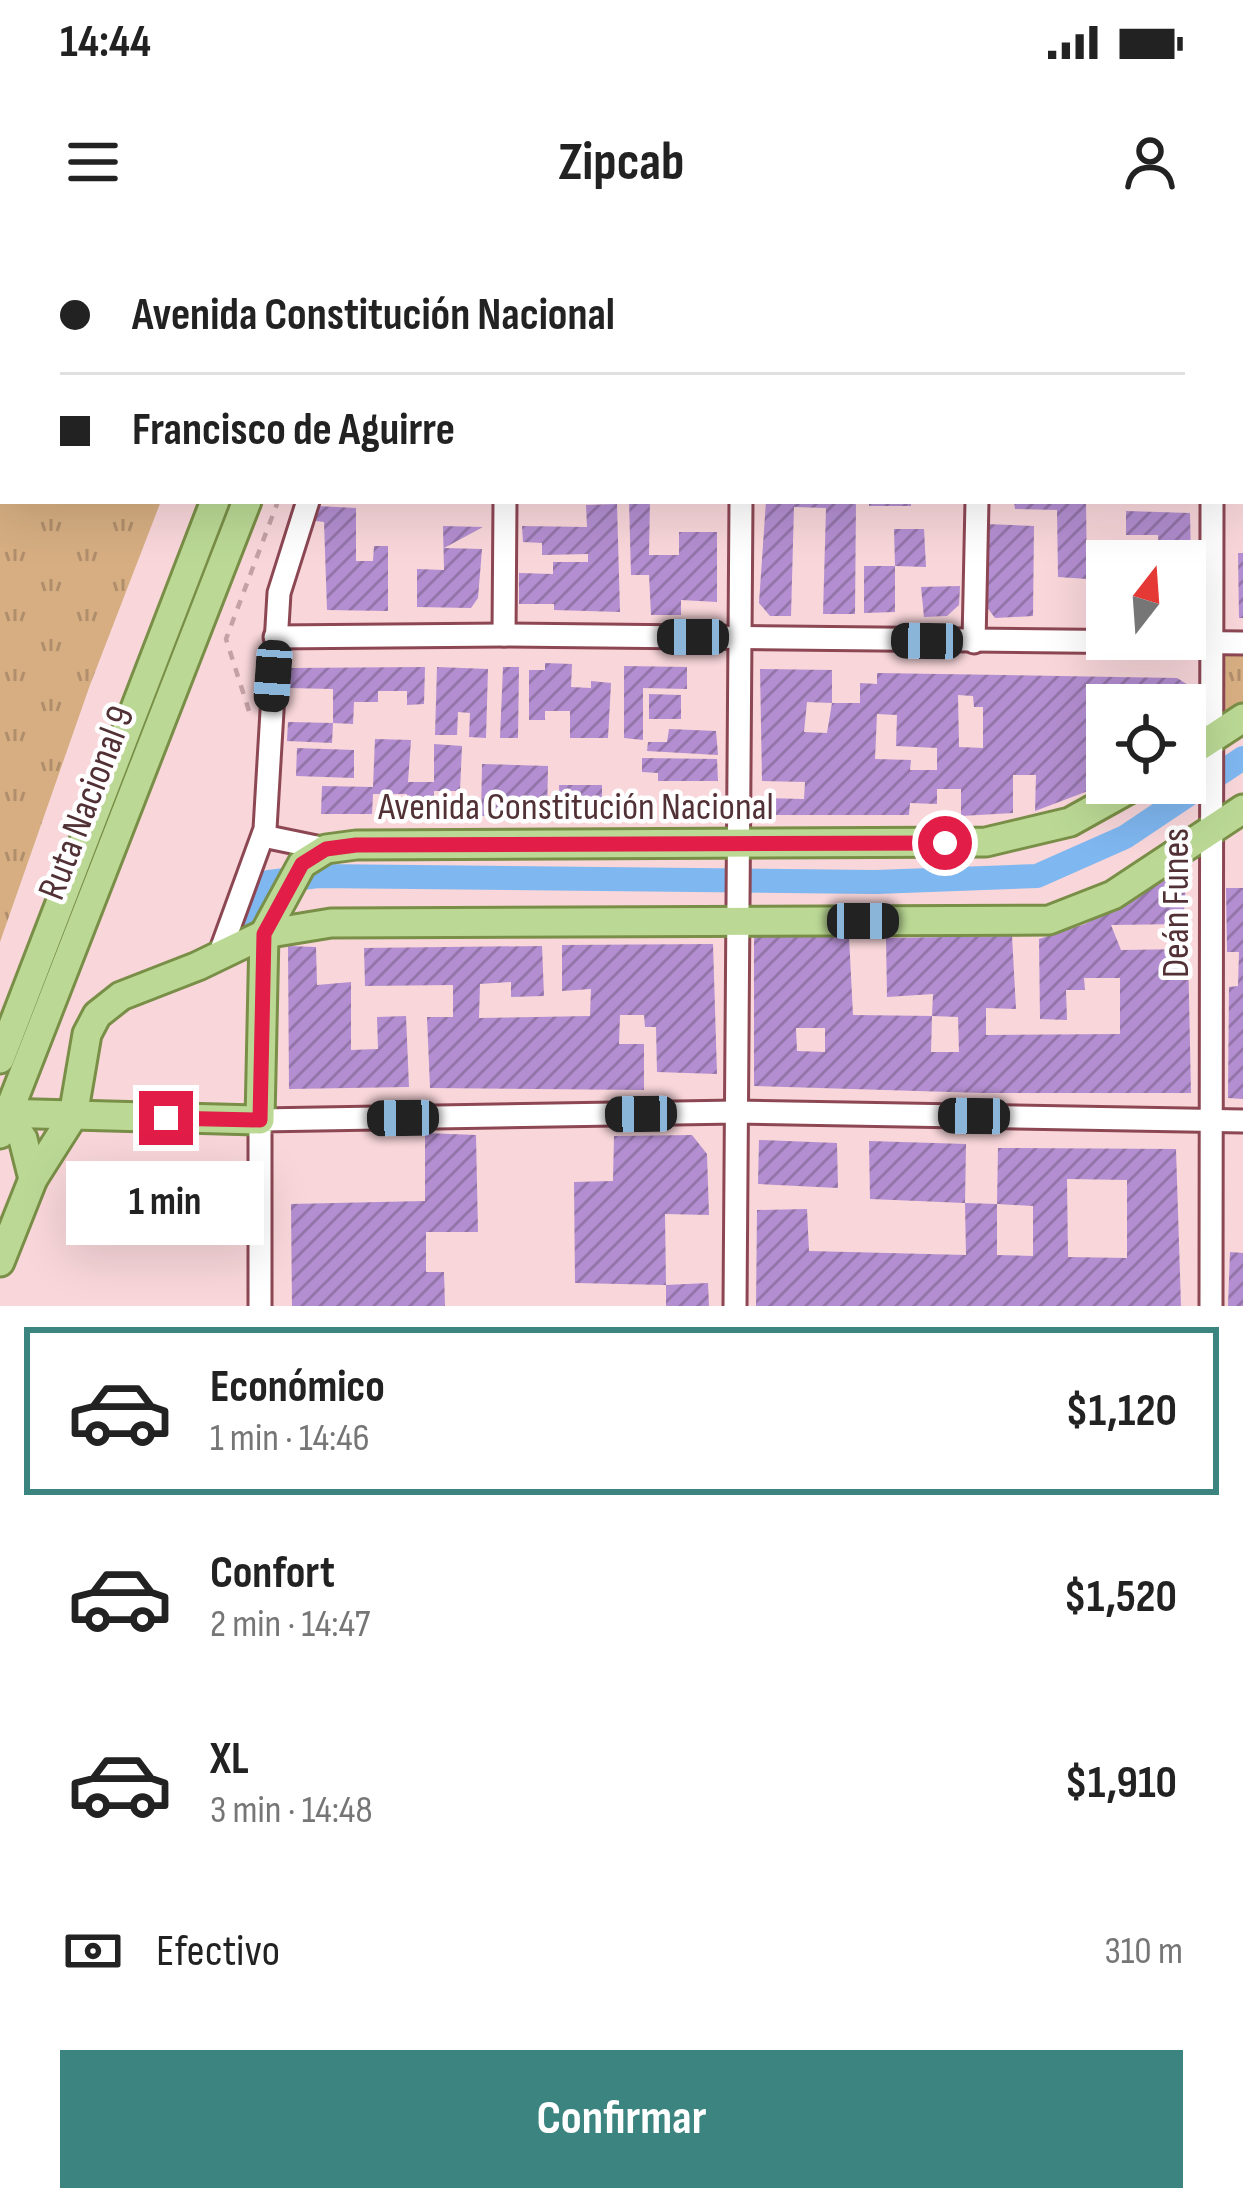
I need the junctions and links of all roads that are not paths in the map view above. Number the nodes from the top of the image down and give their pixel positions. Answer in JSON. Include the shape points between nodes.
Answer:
{"nodes":[{"id":1,"x":214,"y":504,"type":"edge"},
{"id":2,"x":246,"y":504,"type":"edge"},
{"id":3,"x":307,"y":504,"type":"edge"},
{"id":4,"x":505,"y":504,"type":"edge"},
{"id":5,"x":742,"y":504,"type":"edge"},
{"id":6,"x":977,"y":504,"type":"edge"},
{"id":7,"x":1212,"y":504,"type":"edge"},
{"id":8,"x":504,"y":635,"type":"junction"},
{"id":9,"x":275,"y":637,"type":"junction"},
{"id":10,"x":741,"y":637,"type":"junction"},
{"id":11,"x":974,"y":642,"type":"junction"},
{"id":12,"x":1210,"y":643,"type":"junction"},
{"id":13,"x":1243,"y":643,"type":"edge"},
{"id":14,"x":1243,"y":718,"type":"edge"},
{"id":15,"x":1211,"y":741,"type":"junction"},
{"id":16,"x":1206,"y":744,"type":"edge"},
{"id":17,"x":1102,"y":804,"type":"edge"},
{"id":18,"x":1243,"y":809,"type":"edge"},
{"id":19,"x":1212,"y":831,"type":"junction"},
{"id":20,"x":263,"y":836,"type":"junction"},
{"id":21,"x":741,"y":855,"type":"junction"},
{"id":22,"x":314,"y":857,"type":"junction"},
{"id":23,"x":740,"y":912,"type":"junction"},
{"id":24,"x":270,"y":922,"type":"junction"},
{"id":25,"x":218,"y":958,"type":"junction"},
{"id":26,"x":0,"y":1059,"type":"edge"},
{"id":27,"x":736,"y":1112,"type":"junction"},
{"id":28,"x":73,"y":1116,"type":"junction"},
{"id":29,"x":260,"y":1120,"type":"junction"},
{"id":30,"x":1212,"y":1120,"type":"junction"},
{"id":31,"x":2,"y":1121,"type":"edge"},
{"id":32,"x":1243,"y":1121,"type":"edge"},
{"id":33,"x":33,"y":1179,"type":"junction"},
{"id":34,"x":0,"y":1262,"type":"edge"},
{"id":35,"x":260,"y":1306,"type":"edge"},
{"id":36,"x":735,"y":1306,"type":"edge"},
{"id":37,"x":1210,"y":1306,"type":"edge"}],
"edges":[{"from":1,"to":26,"type":"main road","name":"Ruta Nacional 9"},
{"from":2,"to":31,"type":"main road","name":"Ruta Nacional 9"},
{"from":3,"to":9,"type":"street","via":[[282,575]]},
{"from":4,"to":8,"type":"street"},
{"from":5,"to":10,"type":"street"},
{"from":6,"to":11,"type":"street"},
{"from":7,"to":12,"type":"street","name":"Deán Funes"},
{"from":8,"to":9,"type":"street"},
{"from":8,"to":10,"type":"street"},
{"from":9,"to":20,"type":"street"},
{"from":10,"to":11,"type":"street"},
{"from":10,"to":21,"type":"street"},
{"from":11,"to":12,"type":"street"},
{"from":12,"to":13,"type":"street"},
{"from":12,"to":15,"type":"street","name":"Deán Funes"},
{"from":14,"to":15,"type":"main road"},
{"from":15,"to":16,"type":"main road"},
{"from":15,"to":19,"type":"street","name":"Deán Funes"},
{"from":17,"to":21,"type":"main road","name":"Avenida Constitución Nacional","via":[[1012,839]]},
{"from":18,"to":19,"type":"main road"},
{"from":19,"to":23,"type":"main road","via":[[1113,896],[1049,920]]},
{"from":19,"to":30,"type":"street","name":"Deán Funes"},
{"from":20,"to":22,"type":"street"},
{"from":20,"to":25,"type":"street"},
{"from":21,"to":22,"type":"main road","name":"Avenida Constitución Nacional","via":[[356,845]]},
{"from":21,"to":23,"type":"street"},
{"from":22,"to":24,"type":"main road"},
{"from":23,"to":24,"type":"main road"},
{"from":23,"to":27,"type":"street"},
{"from":24,"to":25,"type":"main road"},
{"from":24,"to":29,"type":"main road"},
{"from":25,"to":28,"type":"main road","via":[[121,996],[97,1016]]},
{"from":27,"to":29,"type":"street"},
{"from":27,"to":30,"type":"street"},
{"from":27,"to":36,"type":"street"},
{"from":28,"to":29,"type":"main road"},
{"from":28,"to":31,"type":"main road"},
{"from":28,"to":33,"type":"main road"},
{"from":29,"to":35,"type":"street"},
{"from":30,"to":32,"type":"street"},
{"from":30,"to":37,"type":"street","name":"Deán Funes"},
{"from":31,"to":33,"type":"main road","via":[[23,1139]]},
{"from":33,"to":34,"type":"main road"}]}
